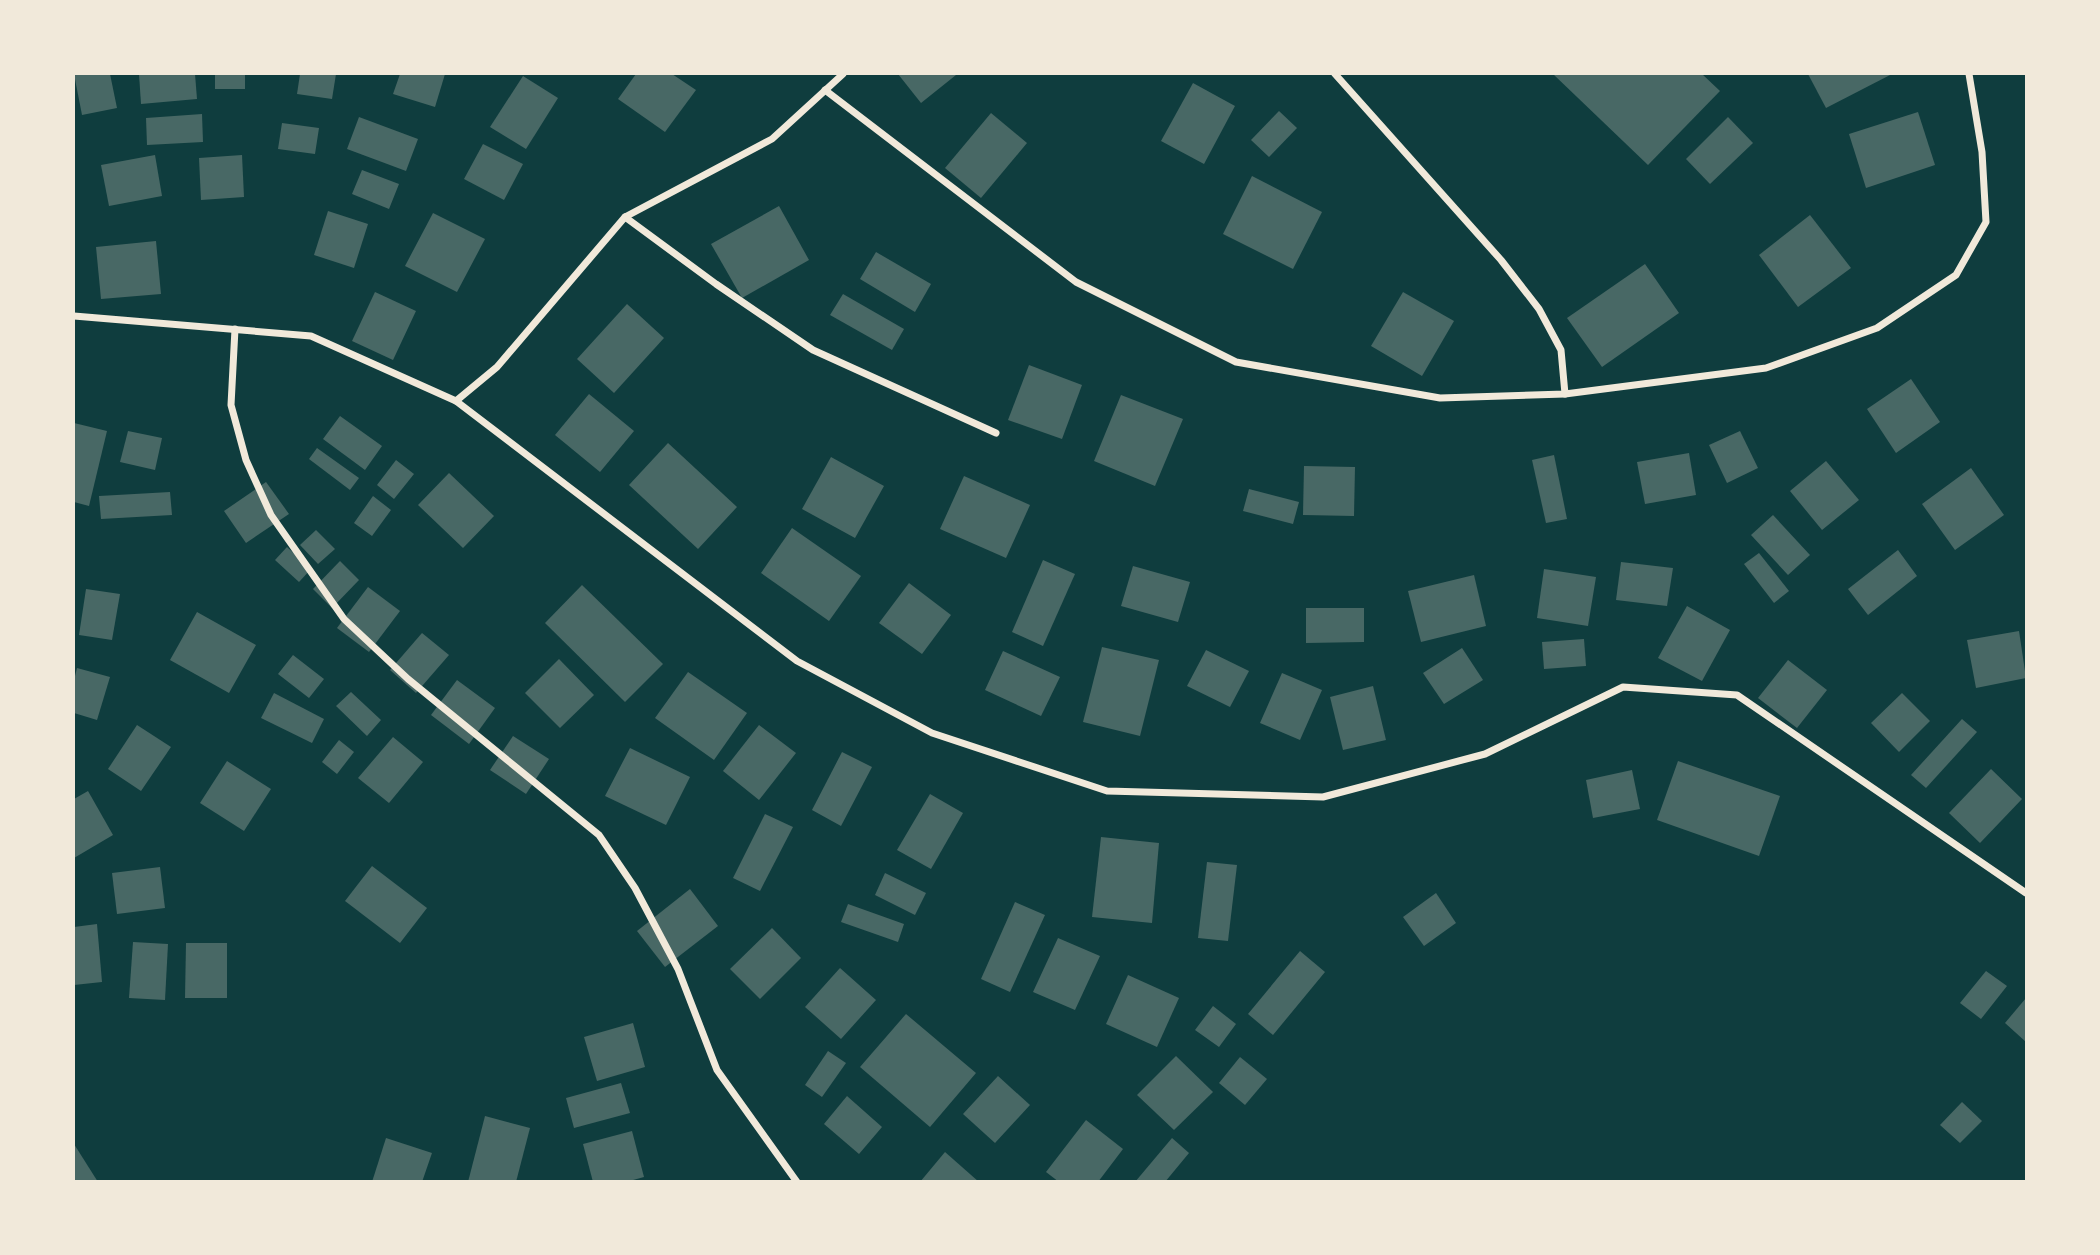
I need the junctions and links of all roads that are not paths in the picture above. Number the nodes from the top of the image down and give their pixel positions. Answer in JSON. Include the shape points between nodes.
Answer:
{"nodes":[{"id":1,"x":843,"y":74,"type":"edge"},
{"id":2,"x":1335,"y":74,"type":"edge"},
{"id":3,"x":1969,"y":74,"type":"edge"},
{"id":4,"x":825,"y":90,"type":"junction"},
{"id":5,"x":625,"y":217,"type":"junction"},
{"id":6,"x":74,"y":316,"type":"edge"},
{"id":7,"x":235,"y":329,"type":"junction"},
{"id":8,"x":1565,"y":394,"type":"junction"},
{"id":9,"x":456,"y":401,"type":"junction"},
{"id":10,"x":996,"y":433,"type":"dead end"},
{"id":11,"x":2026,"y":893,"type":"edge"},
{"id":12,"x":797,"y":1181,"type":"edge"}],
"edges":[{"from":1,"to":4,"type":"street"},
{"from":2,"to":8,"type":"street","via":[[1502,260],[1539,309],[1561,351]]},
{"from":3,"to":8,"type":"street","via":[[1982,152],[1986,222],[1956,275],[1877,328],[1766,368]]},
{"from":4,"to":5,"type":"street","via":[[772,139]]},
{"from":4,"to":8,"type":"street","via":[[1076,282],[1236,362],[1440,398]]},
{"from":5,"to":9,"type":"street","via":[[497,367]]},
{"from":5,"to":10,"type":"street","via":[[813,350]]},
{"from":6,"to":7,"type":"street"},
{"from":7,"to":9,"type":"street","via":[[311,335]]},
{"from":7,"to":12,"type":"street","via":[[231,405],[246,460],[271,514],[344,619],[408,679],[598,835],[635,888],[678,968],[717,1070]]},
{"from":9,"to":11,"type":"street","via":[[797,661],[932,733],[1107,791],[1324,797],[1485,754],[1623,687],[1737,695]]}]}
